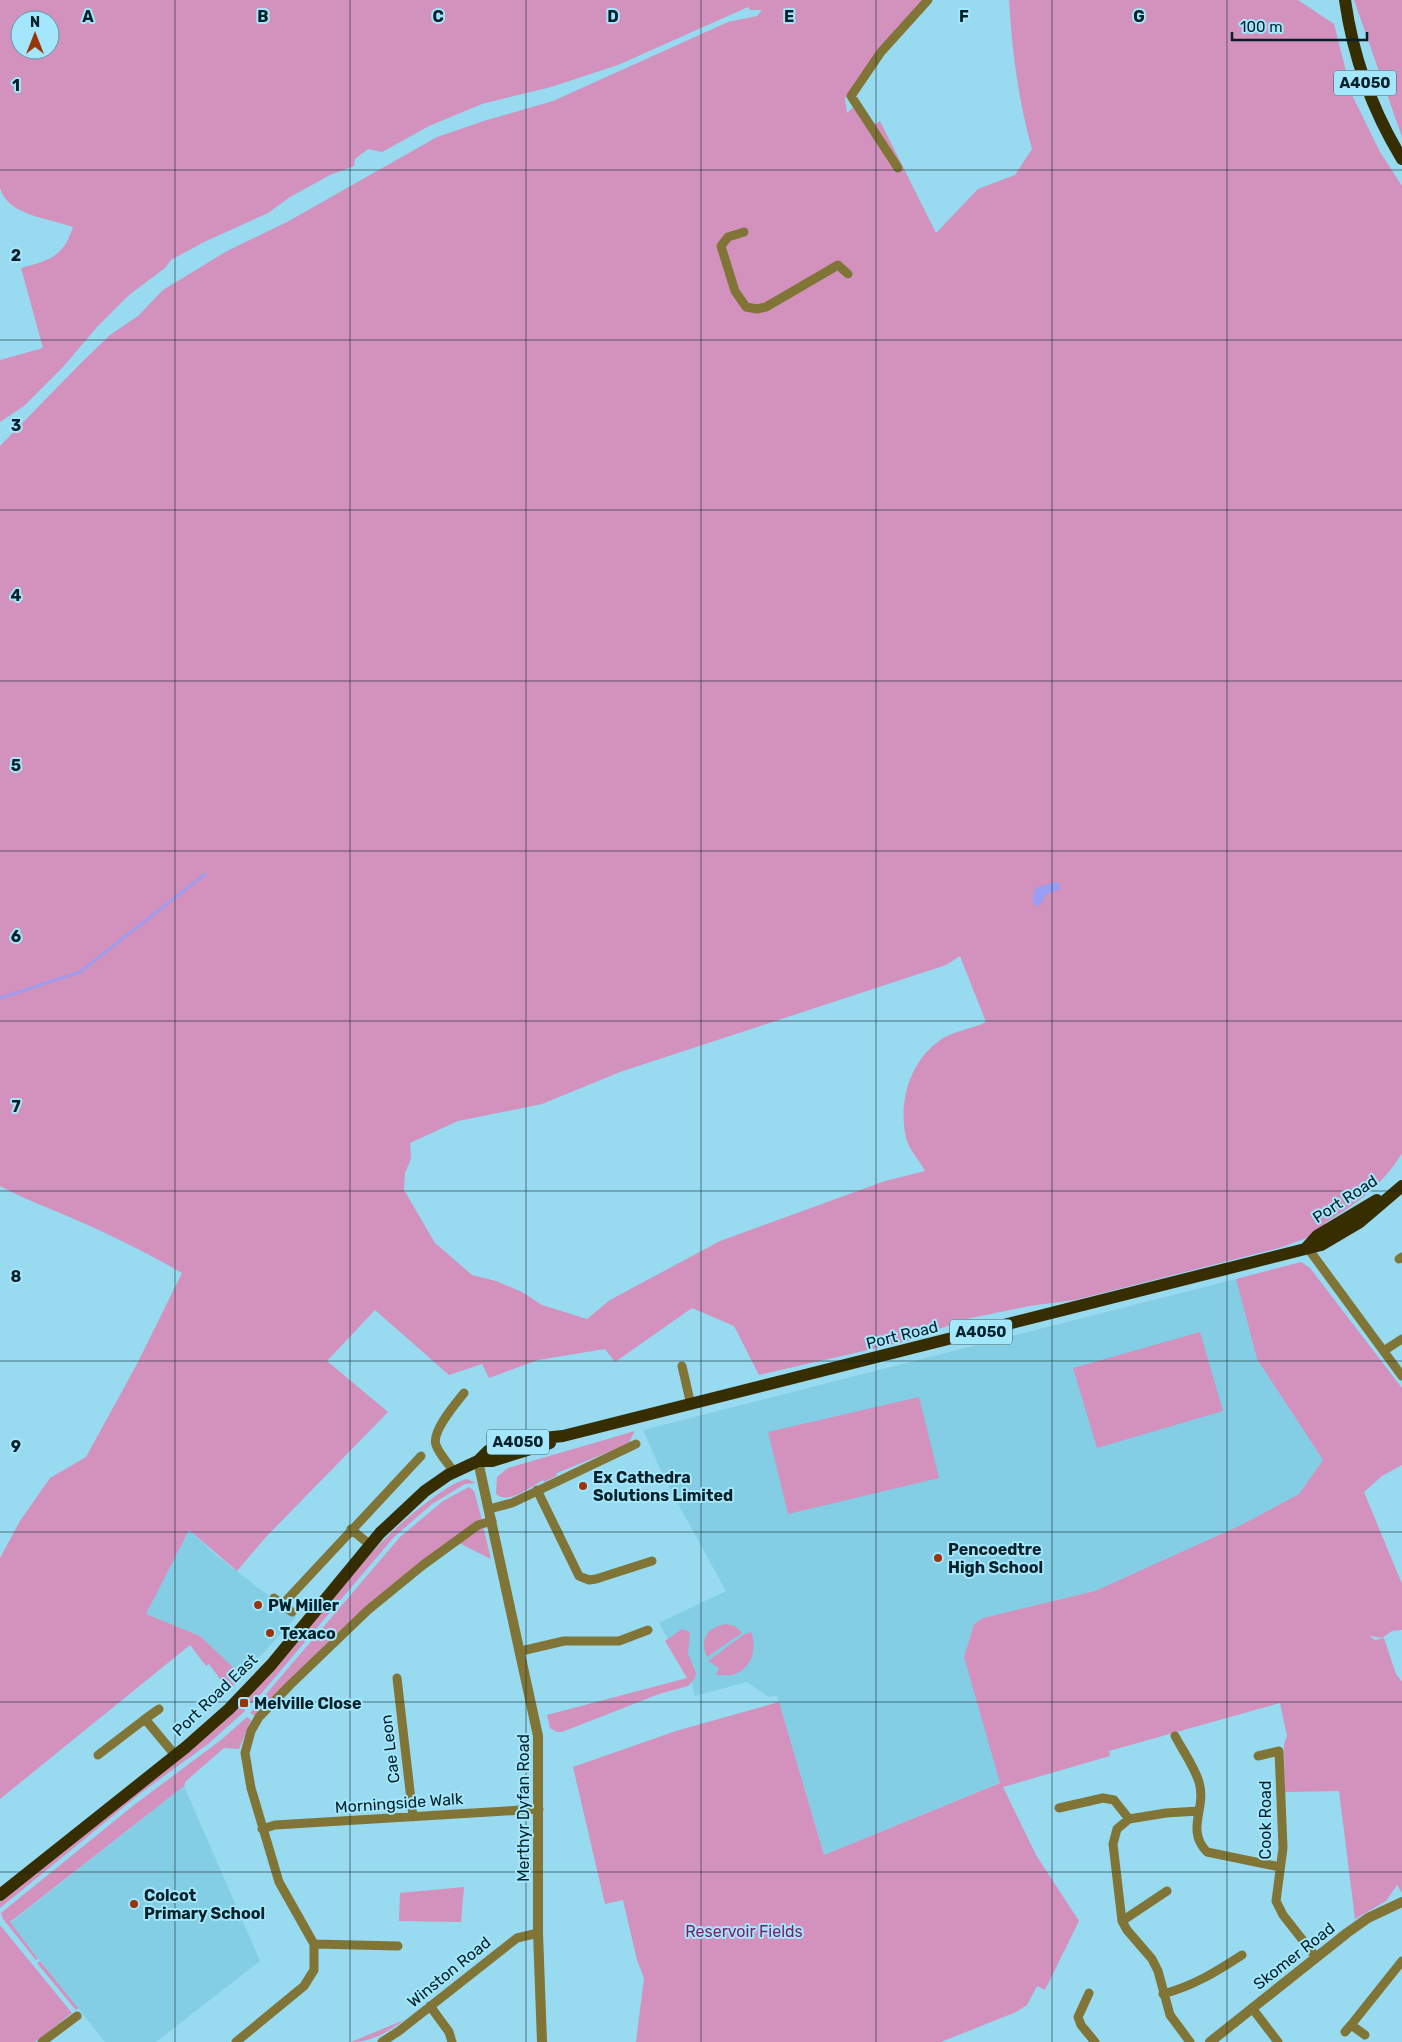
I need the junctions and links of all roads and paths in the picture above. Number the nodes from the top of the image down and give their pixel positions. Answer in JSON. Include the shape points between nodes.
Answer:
{"nodes":[{"id":1,"x":928,"y":0,"type":"edge"},
{"id":2,"x":1345,"y":0,"type":"edge"},
{"id":3,"x":1402,"y":159,"type":"edge"},
{"id":4,"x":898,"y":168,"type":"dead end"},
{"id":5,"x":744,"y":232,"type":"dead end"},
{"id":6,"x":848,"y":274,"type":"dead end"},
{"id":7,"x":1402,"y":1180,"type":"edge"},
{"id":8,"x":1402,"y":1186,"type":"edge"},
{"id":9,"x":1307,"y":1247,"type":"junction"},
{"id":10,"x":1402,"y":1339,"type":"edge"},
{"id":11,"x":1385,"y":1350,"type":"junction"},
{"id":12,"x":682,"y":1366,"type":"dead end"},
{"id":13,"x":1402,"y":1376,"type":"edge"},
{"id":14,"x":464,"y":1393,"type":"dead end"},
{"id":15,"x":691,"y":1405,"type":"junction"},
{"id":16,"x":636,"y":1444,"type":"dead end"},
{"id":17,"x":421,"y":1456,"type":"dead end"},
{"id":18,"x":478,"y":1461,"type":"junction"},
{"id":19,"x":454,"y":1472,"type":"junction"},
{"id":20,"x":537,"y":1490,"type":"junction"},
{"id":21,"x":489,"y":1509,"type":"junction"},
{"id":22,"x":492,"y":1520,"type":"junction"},
{"id":23,"x":351,"y":1529,"type":"junction"},
{"id":24,"x":370,"y":1545,"type":"junction"},
{"id":25,"x":652,"y":1561,"type":"dead end"},
{"id":26,"x":274,"y":1598,"type":"dead end"},
{"id":27,"x":282,"y":1604,"type":"junction"},
{"id":28,"x":292,"y":1612,"type":"dead end"},
{"id":29,"x":648,"y":1630,"type":"dead end"},
{"id":30,"x":521,"y":1651,"type":"junction"},
{"id":31,"x":397,"y":1678,"type":"dead end"},
{"id":32,"x":158,"y":1709,"type":"dead end"},
{"id":33,"x":145,"y":1719,"type":"junction"},
{"id":34,"x":1175,"y":1736,"type":"dead end"},
{"id":35,"x":104,"y":1754,"type":"dead end"},
{"id":36,"x":175,"y":1755,"type":"junction"},
{"id":37,"x":1258,"y":1756,"type":"dead end"},
{"id":38,"x":1059,"y":1808,"type":"dead end"},
{"id":39,"x":539,"y":1809,"type":"junction"},
{"id":40,"x":1199,"y":1811,"type":"junction"},
{"id":41,"x":413,"y":1817,"type":"junction"},
{"id":42,"x":1129,"y":1819,"type":"junction"},
{"id":43,"x":262,"y":1828,"type":"junction"},
{"id":44,"x":1280,"y":1867,"type":"junction"},
{"id":45,"x":1167,"y":1891,"type":"dead end"},
{"id":46,"x":0,"y":1895,"type":"edge"},
{"id":47,"x":1402,"y":1902,"type":"edge"},
{"id":48,"x":1122,"y":1921,"type":"junction"},
{"id":49,"x":538,"y":1934,"type":"junction"},
{"id":50,"x":314,"y":1944,"type":"junction"},
{"id":51,"x":398,"y":1946,"type":"dead end"},
{"id":52,"x":1242,"y":1955,"type":"dead end"},
{"id":53,"x":1316,"y":1957,"type":"junction"},
{"id":54,"x":1402,"y":1961,"type":"edge"},
{"id":55,"x":1089,"y":1993,"type":"dead end"},
{"id":56,"x":1163,"y":1994,"type":"junction"},
{"id":57,"x":430,"y":2006,"type":"junction"},
{"id":58,"x":1252,"y":2008,"type":"junction"},
{"id":59,"x":77,"y":2016,"type":"dead end"},
{"id":60,"x":1365,"y":2035,"type":"dead end"},
{"id":61,"x":42,"y":2042,"type":"edge"},
{"id":62,"x":236,"y":2042,"type":"edge"},
{"id":63,"x":382,"y":2042,"type":"edge"},
{"id":64,"x":452,"y":2042,"type":"edge"},
{"id":65,"x":542,"y":2042,"type":"edge"},
{"id":66,"x":1095,"y":2042,"type":"edge"},
{"id":67,"x":1190,"y":2042,"type":"edge"},
{"id":68,"x":1210,"y":2042,"type":"edge"},
{"id":69,"x":1278,"y":2042,"type":"edge"}],
"edges":[{"from":1,"to":4,"type":"street","via":[[881,52],[851,96]]},
{"from":2,"to":3,"type":"main road","number":"A4050","via":[[1366,84],[1383,126]]},
{"from":5,"to":6,"type":"street","via":[[728,237],[721,246],[735,291],[746,306],[766,307],[838,265]]},
{"from":7,"to":9,"type":"main road","name":"Port Road","number":"A4050","via":[[1317,1236]]},
{"from":8,"to":9,"type":"main road","name":"Port Road","number":"A4050","via":[[1360,1222],[1321,1245]]},
{"from":9,"to":11,"type":"street"},
{"from":9,"to":15,"type":"main road","name":"Port Road","number":"A4050"},
{"from":10,"to":11,"type":"street"},
{"from":11,"to":13,"type":"street"},
{"from":12,"to":15,"type":"street"},
{"from":14,"to":19,"type":"street","via":[[435,1438],[436,1446]]},
{"from":15,"to":18,"type":"main road","name":"Port Road","number":"A4050","via":[[563,1436],[492,1461]]},
{"from":16,"to":20,"type":"street"},
{"from":17,"to":23,"type":"street"},
{"from":18,"to":19,"type":"main road","name":"Port Road East","number":"A4050"},
{"from":18,"to":21,"type":"street","name":"Merthyr Dyfan Road"},
{"from":19,"to":24,"type":"main road","name":"Port Road East","number":"A4050","via":[[404,1509]]},
{"from":20,"to":21,"type":"street","via":[[512,1503]]},
{"from":20,"to":25,"type":"street","via":[[579,1576],[596,1579]]},
{"from":21,"to":22,"type":"street","name":"Merthyr Dyfan Road"},
{"from":22,"to":30,"type":"street","name":"Merthyr Dyfan Road"},
{"from":22,"to":43,"type":"street","via":[[478,1526],[405,1578],[320,1655],[260,1717],[248,1738],[245,1753],[247,1775]]},
{"from":23,"to":24,"type":"street"},
{"from":23,"to":27,"type":"street"},
{"from":24,"to":36,"type":"main road","name":"Port Road East","number":"A4050","via":[[265,1672]]},
{"from":26,"to":27,"type":"street"},
{"from":27,"to":28,"type":"street"},
{"from":29,"to":30,"type":"street","via":[[619,1641],[564,1641]]},
{"from":30,"to":39,"type":"street","name":"Merthyr Dyfan Road","via":[[538,1736]]},
{"from":31,"to":41,"type":"street","name":"Cae Leon"},
{"from":32,"to":33,"type":"street"},
{"from":33,"to":35,"type":"street"},
{"from":33,"to":36,"type":"street"},
{"from":34,"to":40,"type":"street","via":[[1199,1782]]},
{"from":36,"to":46,"type":"main road","name":"Port Road East","number":"A4050"},
{"from":37,"to":44,"type":"street","name":"Cook Road","via":[[1279,1751],[1283,1848]]},
{"from":38,"to":42,"type":"street","via":[[1103,1798],[1114,1800]]},
{"from":39,"to":41,"type":"street","name":"Morningside Walk"},
{"from":39,"to":49,"type":"street","name":"Merthyr Dyfan Road"},
{"from":40,"to":42,"type":"street"},
{"from":40,"to":44,"type":"street","via":[[1196,1832],[1199,1844],[1207,1852]]},
{"from":41,"to":43,"type":"street","name":"Morningside Walk"},
{"from":42,"to":48,"type":"street","via":[[1116,1829],[1112,1844]]},
{"from":43,"to":50,"type":"street","via":[[279,1882]]},
{"from":44,"to":53,"type":"street","name":"Cook Road","via":[[1275,1894],[1278,1908]]},
{"from":45,"to":48,"type":"street"},
{"from":47,"to":53,"type":"street","name":"Skomer Road","via":[[1368,1918]]},
{"from":48,"to":56,"type":"street","via":[[1152,1959]]},
{"from":49,"to":57,"type":"street","name":"Winston Road","via":[[517,1938]]},
{"from":49,"to":65,"type":"street","name":"Merthyr Dyfan Road"},
{"from":50,"to":51,"type":"street"},
{"from":50,"to":62,"type":"street","via":[[314,1970],[304,1986]]},
{"from":52,"to":56,"type":"street","via":[[1208,1978]]},
{"from":53,"to":58,"type":"street","name":"Skomer Road"},
{"from":54,"to":60,"type":"street","via":[[1348,2029]]},
{"from":55,"to":66,"type":"street","via":[[1078,2016]]},
{"from":56,"to":67,"type":"street","via":[[1170,2015]]},
{"from":57,"to":63,"type":"street","name":"Winston Road"},
{"from":57,"to":64,"type":"street","via":[[449,2032]]},
{"from":58,"to":68,"type":"street","name":"Skomer Road"},
{"from":58,"to":69,"type":"street"},
{"from":59,"to":61,"type":"street"}]}
